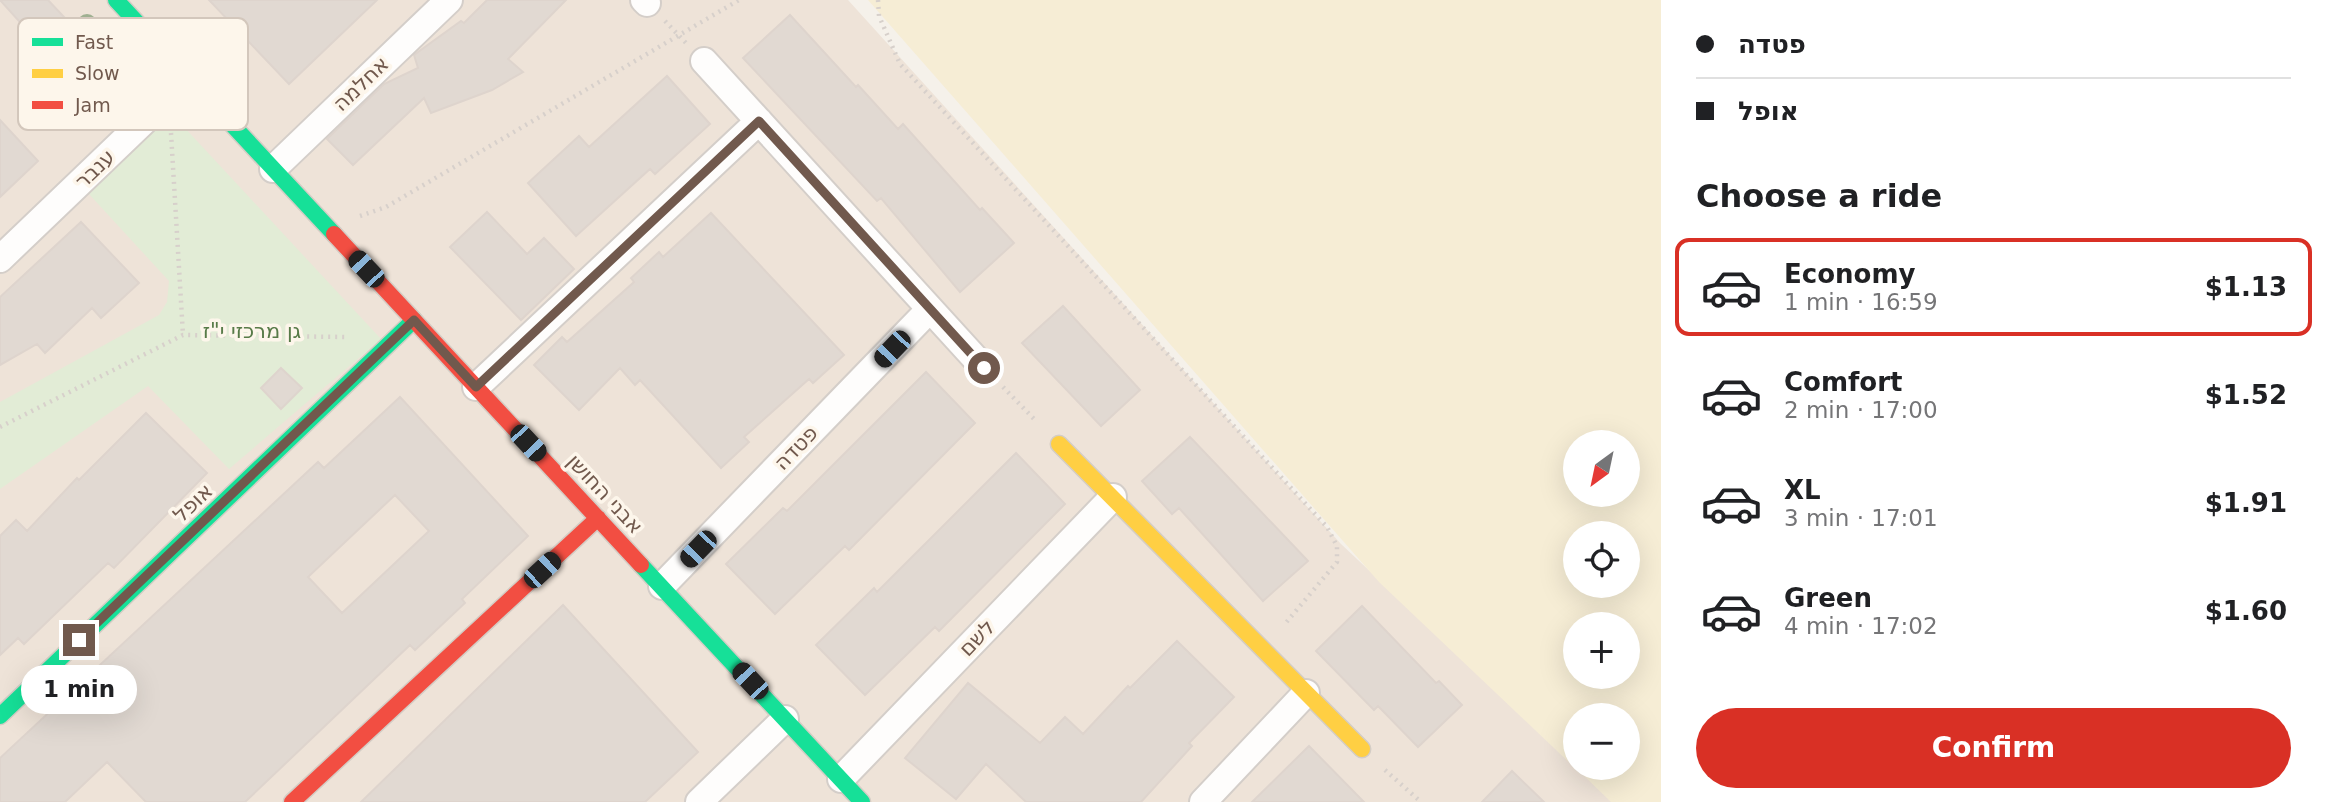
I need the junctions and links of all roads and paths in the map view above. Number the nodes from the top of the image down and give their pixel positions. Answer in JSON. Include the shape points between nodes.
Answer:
{"nodes":[{"id":1,"x":116,"y":0,"type":"edge"},
{"id":2,"x":449,"y":0,"type":"edge"},
{"id":3,"x":739,"y":0,"type":"edge"},
{"id":4,"x":877,"y":0,"type":"edge"},
{"id":5,"x":645,"y":1,"type":"edge"},
{"id":6,"x":133,"y":18,"type":"edge"},
{"id":7,"x":679,"y":35,"type":"junction"},
{"id":8,"x":704,"y":61,"type":"joint"},
{"id":9,"x":759,"y":121,"type":"junction"},
{"id":10,"x":135,"y":130,"type":"edge"},
{"id":11,"x":171,"y":130,"type":"edge"},
{"id":12,"x":237,"y":130,"type":"edge"},
{"id":13,"x":273,"y":169,"type":"junction"},
{"id":14,"x":351,"y":219,"type":"dead end"},
{"id":15,"x":0,"y":259,"type":"edge"},
{"id":16,"x":930,"y":309,"type":"junction"},
{"id":17,"x":414,"y":320,"type":"junction"},
{"id":18,"x":183,"y":335,"type":"junction"},
{"id":19,"x":351,"y":337,"type":"dead end"},
{"id":20,"x":984,"y":368,"type":"joint"},
{"id":21,"x":476,"y":387,"type":"junction"},
{"id":22,"x":0,"y":427,"type":"edge"},
{"id":23,"x":1059,"y":444,"type":"joint"},
{"id":24,"x":1113,"y":497,"type":"junction"},
{"id":25,"x":598,"y":518,"type":"junction"},
{"id":26,"x":662,"y":586,"type":"junction"},
{"id":27,"x":1263,"y":649,"type":"junction"},
{"id":28,"x":1306,"y":693,"type":"junction"},
{"id":29,"x":0,"y":716,"type":"edge"},
{"id":30,"x":785,"y":719,"type":"junction"},
{"id":31,"x":1362,"y":749,"type":"joint"},
{"id":32,"x":841,"y":779,"type":"junction"},
{"id":33,"x":292,"y":802,"type":"edge"},
{"id":34,"x":699,"y":802,"type":"edge"},
{"id":35,"x":862,"y":802,"type":"edge"},
{"id":36,"x":1203,"y":802,"type":"edge"},
{"id":37,"x":1421,"y":802,"type":"edge"}],
"edges":[{"from":1,"to":6,"type":"street","name":"אבני החושן"},
{"from":2,"to":13,"type":"street","name":"אחלמה"},
{"from":3,"to":7,"type":"path"},
{"from":4,"to":27,"type":"path","via":[[879,16],[901,64],[1327,527],[1336,546],[1333,570]]},
{"from":5,"to":7,"type":"path"},
{"from":7,"to":8,"type":"path"},
{"from":7,"to":14,"type":"path","via":[[386,207]]},
{"from":8,"to":9,"type":"street"},
{"from":9,"to":16,"type":"street"},
{"from":9,"to":21,"type":"street"},
{"from":10,"to":15,"type":"street","name":"ענבר"},
{"from":11,"to":18,"type":"path"},
{"from":12,"to":13,"type":"street","name":"אבני החושן"},
{"from":13,"to":17,"type":"street","name":"אבני החושן"},
{"from":16,"to":20,"type":"street"},
{"from":16,"to":26,"type":"street","name":"פטדה"},
{"from":17,"to":21,"type":"street","name":"אבני החושן"},
{"from":17,"to":29,"type":"street","name":"אופל"},
{"from":18,"to":19,"type":"path"},
{"from":18,"to":22,"type":"path"},
{"from":20,"to":23,"type":"path"},
{"from":21,"to":25,"type":"street","name":"אבני החושן"},
{"from":23,"to":24,"type":"street"},
{"from":24,"to":27,"type":"street"},
{"from":24,"to":32,"type":"street","name":"לשם"},
{"from":25,"to":26,"type":"street","name":"אבני החושן"},
{"from":25,"to":33,"type":"street"},
{"from":26,"to":30,"type":"street","name":"אבני החושן"},
{"from":27,"to":28,"type":"street"},
{"from":28,"to":31,"type":"street"},
{"from":28,"to":36,"type":"street"},
{"from":30,"to":32,"type":"street","name":"אבני החושן"},
{"from":30,"to":34,"type":"street"},
{"from":31,"to":37,"type":"path"},
{"from":32,"to":35,"type":"street","name":"אבני החושן"}]}
